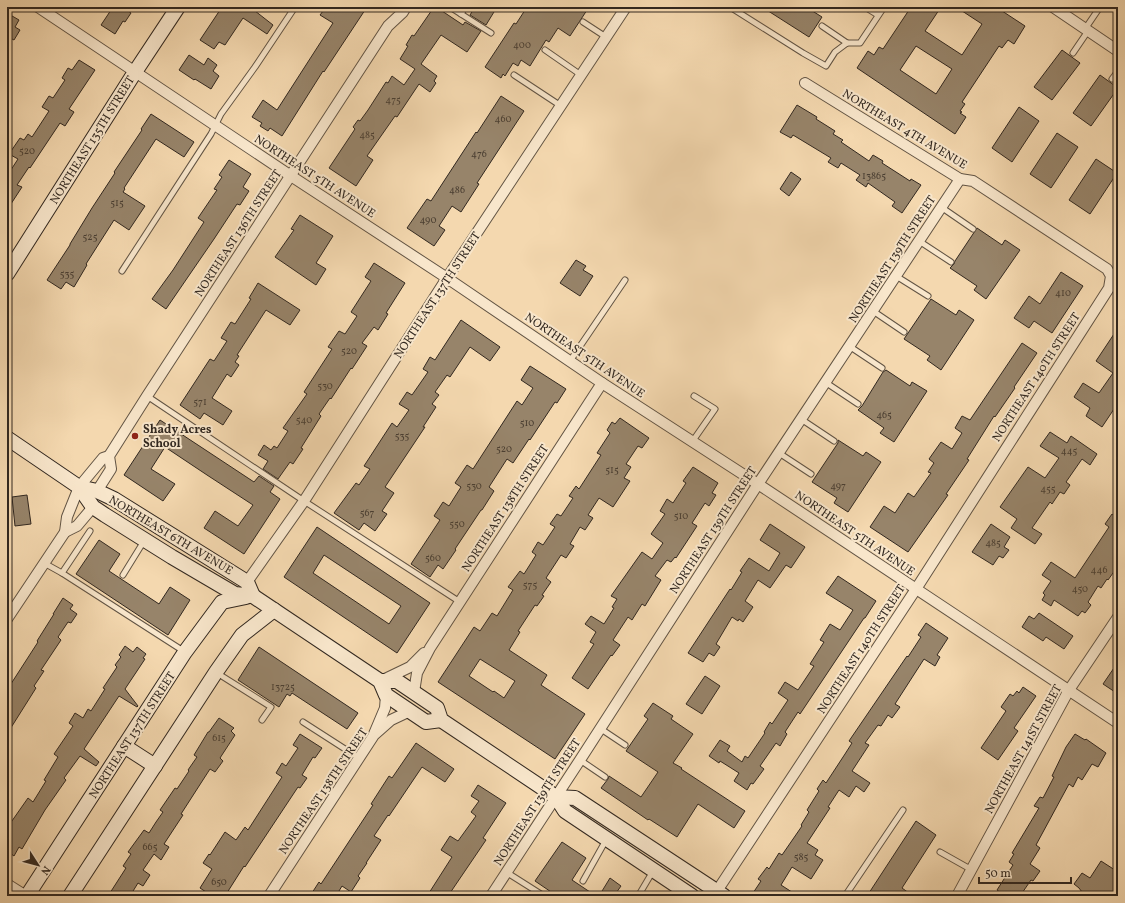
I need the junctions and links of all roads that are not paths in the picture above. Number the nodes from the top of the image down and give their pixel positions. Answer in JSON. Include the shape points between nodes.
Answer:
{"nodes":[{"id":1,"x":38,"y":7,"type":"edge"},
{"id":2,"x":178,"y":7,"type":"edge"},
{"id":3,"x":295,"y":7,"type":"edge"},
{"id":4,"x":406,"y":7,"type":"edge"},
{"id":5,"x":450,"y":7,"type":"edge"},
{"id":6,"x":465,"y":7,"type":"edge"},
{"id":7,"x":626,"y":7,"type":"edge"},
{"id":8,"x":730,"y":7,"type":"edge"},
{"id":9,"x":865,"y":7,"type":"edge"},
{"id":10,"x":884,"y":7,"type":"edge"},
{"id":11,"x":1053,"y":7,"type":"edge"},
{"id":12,"x":1100,"y":7,"type":"edge"},
{"id":13,"x":461,"y":14,"type":"junction"},
{"id":14,"x":878,"y":15,"type":"junction"},
{"id":15,"x":583,"y":22,"type":"dead end"},
{"id":16,"x":822,"y":26,"type":"dead end"},
{"id":17,"x":1087,"y":30,"type":"junction"},
{"id":18,"x":491,"y":34,"type":"dead end"},
{"id":19,"x":606,"y":37,"type":"junction"},
{"id":20,"x":848,"y":43,"type":"junction"},
{"id":21,"x":545,"y":50,"type":"dead end"},
{"id":22,"x":1118,"y":51,"type":"edge"},
{"id":23,"x":1073,"y":53,"type":"dead end"},
{"id":24,"x":1118,"y":71,"type":"edge"},
{"id":25,"x":135,"y":72,"type":"junction"},
{"id":26,"x":514,"y":75,"type":"dead end"},
{"id":27,"x":581,"y":75,"type":"junction"},
{"id":28,"x":1112,"y":79,"type":"dead end"},
{"id":29,"x":805,"y":83,"type":"dead end"},
{"id":30,"x":561,"y":106,"type":"junction"},
{"id":31,"x":215,"y":126,"type":"junction"},
{"id":32,"x":291,"y":176,"type":"junction"},
{"id":33,"x":960,"y":179,"type":"junction"},
{"id":34,"x":941,"y":208,"type":"junction"},
{"id":35,"x":973,"y":228,"type":"dead end"},
{"id":36,"x":919,"y":241,"type":"junction"},
{"id":37,"x":951,"y":262,"type":"dead end"},
{"id":38,"x":122,"y":271,"type":"dead end"},
{"id":39,"x":7,"y":274,"type":"edge"},
{"id":40,"x":896,"y":276,"type":"junction"},
{"id":41,"x":1111,"y":276,"type":"joint"},
{"id":42,"x":447,"y":278,"type":"junction"},
{"id":43,"x":625,"y":280,"type":"dead end"},
{"id":44,"x":928,"y":296,"type":"dead end"},
{"id":45,"x":873,"y":311,"type":"junction"},
{"id":46,"x":904,"y":332,"type":"dead end"},
{"id":47,"x":849,"y":346,"type":"junction"},
{"id":48,"x":570,"y":361,"type":"junction"},
{"id":49,"x":882,"y":368,"type":"dead end"},
{"id":50,"x":825,"y":382,"type":"junction"},
{"id":51,"x":602,"y":383,"type":"junction"},
{"id":52,"x":147,"y":396,"type":"junction"},
{"id":53,"x":694,"y":396,"type":"dead end"},
{"id":54,"x":858,"y":404,"type":"dead end"},
{"id":55,"x":801,"y":419,"type":"junction"},
{"id":56,"x":7,"y":438,"type":"edge"},
{"id":57,"x":834,"y":441,"type":"dead end"},
{"id":58,"x":692,"y":442,"type":"junction"},
{"id":59,"x":779,"y":453,"type":"junction"},
{"id":60,"x":109,"y":456,"type":"junction"},
{"id":61,"x":811,"y":474,"type":"dead end"},
{"id":62,"x":758,"y":484,"type":"junction"},
{"id":63,"x":79,"y":487,"type":"junction"},
{"id":64,"x":97,"y":491,"type":"junction"},
{"id":65,"x":304,"y":501,"type":"junction"},
{"id":66,"x":94,"y":507,"type":"junction"},
{"id":67,"x":90,"y":531,"type":"dead end"},
{"id":68,"x":65,"y":532,"type":"junction"},
{"id":69,"x":145,"y":540,"type":"junction"},
{"id":70,"x":44,"y":563,"type":"junction"},
{"id":71,"x":62,"y":573,"type":"junction"},
{"id":72,"x":123,"y":575,"type":"dead end"},
{"id":73,"x":247,"y":582,"type":"junction"},
{"id":74,"x":916,"y":589,"type":"junction"},
{"id":75,"x":253,"y":596,"type":"junction"},
{"id":76,"x":460,"y":602,"type":"junction"},
{"id":77,"x":274,"y":610,"type":"junction"},
{"id":78,"x":1118,"y":617,"type":"edge"},
{"id":79,"x":7,"y":619,"type":"edge"},
{"id":80,"x":430,"y":648,"type":"junction"},
{"id":81,"x":185,"y":652,"type":"junction"},
{"id":82,"x":216,"y":672,"type":"junction"},
{"id":83,"x":380,"y":681,"type":"junction"},
{"id":84,"x":1069,"y":690,"type":"junction"},
{"id":85,"x":414,"y":692,"type":"junction"},
{"id":86,"x":386,"y":695,"type":"junction"},
{"id":87,"x":410,"y":711,"type":"junction"},
{"id":88,"x":262,"y":720,"type":"dead end"},
{"id":89,"x":441,"y":720,"type":"junction"},
{"id":90,"x":303,"y":722,"type":"dead end"},
{"id":91,"x":1118,"y":723,"type":"edge"},
{"id":92,"x":601,"y":728,"type":"junction"},
{"id":93,"x":374,"y":735,"type":"junction"},
{"id":94,"x":625,"y":745,"type":"dead end"},
{"id":95,"x":124,"y":746,"type":"junction"},
{"id":96,"x":359,"y":758,"type":"junction"},
{"id":97,"x":580,"y":760,"type":"junction"},
{"id":98,"x":155,"y":766,"type":"junction"},
{"id":99,"x":605,"y":777,"type":"dead end"},
{"id":100,"x":556,"y":797,"type":"junction"},
{"id":101,"x":903,"y":810,"type":"dead end"},
{"id":102,"x":607,"y":839,"type":"junction"},
{"id":103,"x":940,"y":852,"type":"dead end"},
{"id":104,"x":654,"y":870,"type":"junction"},
{"id":105,"x":972,"y":870,"type":"junction"},
{"id":106,"x":506,"y":872,"type":"junction"},
{"id":107,"x":583,"y":881,"type":"dead end"},
{"id":108,"x":7,"y":884,"type":"edge"},
{"id":109,"x":640,"y":893,"type":"dead end"},
{"id":110,"x":720,"y":894,"type":"edge"},
{"id":111,"x":27,"y":896,"type":"edge"},
{"id":112,"x":70,"y":896,"type":"edge"},
{"id":113,"x":269,"y":896,"type":"edge"},
{"id":114,"x":491,"y":896,"type":"edge"},
{"id":115,"x":544,"y":896,"type":"edge"},
{"id":116,"x":692,"y":896,"type":"edge"},
{"id":117,"x":845,"y":896,"type":"edge"},
{"id":118,"x":957,"y":896,"type":"edge"}],
"edges":[{"from":1,"to":25,"type":"street","name":"NORTHEAST 5TH AVENUE"},
{"from":2,"to":25,"type":"main road","name":"NORTHEAST 135TH STREET"},
{"from":3,"to":31,"type":"lane"},
{"from":4,"to":32,"type":"street","name":"NORTHEAST 136TH STREET","via":[[388,26]]},
{"from":5,"to":13,"type":"lane"},
{"from":6,"to":13,"type":"lane"},
{"from":7,"to":19,"type":"street","name":"NORTHEAST 137TH STREET"},
{"from":8,"to":20,"type":"lane","via":[[826,66],[835,52]]},
{"from":9,"to":14,"type":"lane"},
{"from":10,"to":14,"type":"lane"},
{"from":11,"to":17,"type":"street"},
{"from":12,"to":17,"type":"lane"},
{"from":13,"to":18,"type":"lane"},
{"from":14,"to":20,"type":"lane","via":[[860,43]]},
{"from":15,"to":19,"type":"lane"},
{"from":16,"to":20,"type":"lane"},
{"from":17,"to":22,"type":"street"},
{"from":17,"to":23,"type":"lane"},
{"from":19,"to":27,"type":"street","name":"NORTHEAST 137TH STREET"},
{"from":21,"to":27,"type":"lane"},
{"from":24,"to":28,"type":"lane"},
{"from":25,"to":31,"type":"street","name":"NORTHEAST 5TH AVENUE"},
{"from":25,"to":39,"type":"main road","name":"NORTHEAST 135TH STREET"},
{"from":26,"to":30,"type":"lane"},
{"from":27,"to":30,"type":"street","name":"NORTHEAST 137TH STREET"},
{"from":29,"to":33,"type":"street","name":"NORTHEAST 4TH AVENUE"},
{"from":30,"to":42,"type":"street","name":"NORTHEAST 137TH STREET"},
{"from":31,"to":32,"type":"street","name":"NORTHEAST 5TH AVENUE"},
{"from":31,"to":38,"type":"lane"},
{"from":32,"to":42,"type":"street","name":"NORTHEAST 5TH AVENUE"},
{"from":32,"to":52,"type":"street","name":"NORTHEAST 136TH STREET"},
{"from":33,"to":34,"type":"street","name":"NORTHEAST 139TH STREET"},
{"from":33,"to":41,"type":"street","name":"NORTHEAST 4TH AVENUE","via":[[973,181],[1107,269]]},
{"from":34,"to":35,"type":"lane"},
{"from":34,"to":36,"type":"street","name":"NORTHEAST 139TH STREET"},
{"from":36,"to":37,"type":"lane"},
{"from":36,"to":40,"type":"street","name":"NORTHEAST 139TH STREET"},
{"from":40,"to":44,"type":"lane"},
{"from":40,"to":45,"type":"street","name":"NORTHEAST 139TH STREET"},
{"from":41,"to":74,"type":"street","name":"NORTHEAST 140TH STREET","via":[[1109,288]]},
{"from":42,"to":48,"type":"street","name":"NORTHEAST 5TH AVENUE"},
{"from":42,"to":65,"type":"street","name":"NORTHEAST 137TH STREET"},
{"from":43,"to":48,"type":"lane"},
{"from":45,"to":46,"type":"lane"},
{"from":45,"to":47,"type":"street","name":"NORTHEAST 139TH STREET"},
{"from":47,"to":49,"type":"lane"},
{"from":47,"to":50,"type":"street","name":"NORTHEAST 139TH STREET"},
{"from":48,"to":51,"type":"street","name":"NORTHEAST 5TH AVENUE"},
{"from":50,"to":54,"type":"lane"},
{"from":50,"to":55,"type":"street","name":"NORTHEAST 139TH STREET"},
{"from":51,"to":58,"type":"street","name":"NORTHEAST 5TH AVENUE"},
{"from":51,"to":76,"type":"street","name":"NORTHEAST 138TH STREET"},
{"from":52,"to":60,"type":"street","name":"NORTHEAST 136TH STREET"},
{"from":52,"to":65,"type":"lane"},
{"from":53,"to":58,"type":"lane","via":[[715,409]]},
{"from":55,"to":57,"type":"lane"},
{"from":55,"to":59,"type":"street","name":"NORTHEAST 139TH STREET"},
{"from":56,"to":63,"type":"main road","name":"NORTHEAST 6TH AVENUE"},
{"from":58,"to":62,"type":"street","name":"NORTHEAST 5TH AVENUE"},
{"from":59,"to":61,"type":"lane"},
{"from":59,"to":62,"type":"street","name":"NORTHEAST 139TH STREET"},
{"from":60,"to":63,"type":"street","name":"NORTHEAST 136TH STREET","via":[[103,458]]},
{"from":60,"to":64,"type":"street","name":"NORTHEAST 136TH STREET","via":[[110,469]]},
{"from":62,"to":74,"type":"street","name":"NORTHEAST 5TH AVENUE"},
{"from":62,"to":92,"type":"street","name":"NORTHEAST 139TH STREET"},
{"from":63,"to":64,"type":"main road","name":"NORTHEAST 6TH AVENUE"},
{"from":63,"to":66,"type":"main road","name":"NORTHEAST 6TH AVENUE"},
{"from":63,"to":68,"type":"street","name":"NORTHEAST 136TH STREET","via":[[67,516]]},
{"from":64,"to":73,"type":"main road","name":"NORTHEAST 6TH AVENUE"},
{"from":65,"to":73,"type":"street","name":"NORTHEAST 137TH STREET"},
{"from":65,"to":76,"type":"lane"},
{"from":66,"to":68,"type":"street","name":"NORTHEAST 136TH STREET","via":[[77,526]]},
{"from":66,"to":69,"type":"main road","name":"NORTHEAST 6TH AVENUE"},
{"from":67,"to":71,"type":"lane"},
{"from":68,"to":70,"type":"street","name":"NORTHEAST 136TH STREET"},
{"from":69,"to":72,"type":"lane"},
{"from":69,"to":75,"type":"main road","name":"NORTHEAST 6TH AVENUE","via":[[235,594]]},
{"from":70,"to":71,"type":"lane"},
{"from":70,"to":79,"type":"street","name":"NORTHEAST 136TH STREET"},
{"from":71,"to":81,"type":"lane"},
{"from":73,"to":75,"type":"main road","name":"NORTHEAST 6TH AVENUE"},
{"from":74,"to":84,"type":"street","name":"NORTHEAST 5TH AVENUE"},
{"from":74,"to":110,"type":"street","name":"NORTHEAST 140TH STREET"},
{"from":75,"to":77,"type":"main road","name":"NORTHEAST 6TH AVENUE"},
{"from":75,"to":81,"type":"main road","name":"NORTHEAST 137TH STREET","via":[[222,602]]},
{"from":76,"to":80,"type":"street","name":"NORTHEAST 138TH STREET"},
{"from":77,"to":82,"type":"main road","via":[[242,635]]},
{"from":77,"to":83,"type":"main road","name":"NORTHEAST 6TH AVENUE"},
{"from":78,"to":84,"type":"street","name":"NORTHEAST 141ST STREET"},
{"from":80,"to":83,"type":"street","name":"NORTHEAST 138TH STREET","via":[[410,667]]},
{"from":80,"to":85,"type":"street","name":"NORTHEAST 138TH STREET","via":[[417,673]]},
{"from":81,"to":95,"type":"main road","name":"NORTHEAST 137TH STREET"},
{"from":82,"to":88,"type":"lane","via":[[271,707]]},
{"from":82,"to":98,"type":"main road"},
{"from":83,"to":85,"type":"main road","name":"NORTHEAST 6TH AVENUE","via":[[397,681]]},
{"from":83,"to":86,"type":"main road"},
{"from":84,"to":91,"type":"street","name":"NORTHEAST 5TH AVENUE"},
{"from":84,"to":105,"type":"street","name":"NORTHEAST 141ST STREET"},
{"from":85,"to":89,"type":"main road","name":"NORTHEAST 6TH AVENUE","via":[[437,708]]},
{"from":86,"to":87,"type":"main road"},
{"from":86,"to":93,"type":"street"},
{"from":87,"to":89,"type":"main road","via":[[426,722]]},
{"from":87,"to":93,"type":"street","name":"NORTHEAST 138TH STREET","via":[[391,720]]},
{"from":89,"to":100,"type":"main road","name":"NORTHEAST 6TH AVENUE"},
{"from":90,"to":96,"type":"lane"},
{"from":92,"to":94,"type":"lane"},
{"from":92,"to":97,"type":"street","name":"NORTHEAST 139TH STREET"},
{"from":93,"to":96,"type":"street","name":"NORTHEAST 138TH STREET"},
{"from":95,"to":98,"type":"main road"},
{"from":95,"to":111,"type":"main road","name":"NORTHEAST 137TH STREET"},
{"from":96,"to":113,"type":"street","name":"NORTHEAST 138TH STREET"},
{"from":97,"to":99,"type":"lane"},
{"from":97,"to":100,"type":"street","name":"NORTHEAST 139TH STREET"},
{"from":98,"to":112,"type":"main road"},
{"from":100,"to":102,"type":"main road","name":"NORTHEAST 6TH AVENUE","via":[[565,811]]},
{"from":100,"to":106,"type":"street","name":"NORTHEAST 139TH STREET"},
{"from":100,"to":110,"type":"main road","name":"NORTHEAST 6TH AVENUE","via":[[575,798]]},
{"from":101,"to":117,"type":"lane"},
{"from":102,"to":104,"type":"main road","name":"NORTHEAST 6TH AVENUE"},
{"from":102,"to":107,"type":"lane"},
{"from":103,"to":105,"type":"lane"},
{"from":104,"to":109,"type":"lane"},
{"from":104,"to":116,"type":"main road","name":"NORTHEAST 6TH AVENUE"},
{"from":105,"to":118,"type":"street","name":"NORTHEAST 141ST STREET"},
{"from":106,"to":114,"type":"street","name":"NORTHEAST 139TH STREET"},
{"from":106,"to":115,"type":"lane"},
{"from":108,"to":111,"type":"street"}]}
